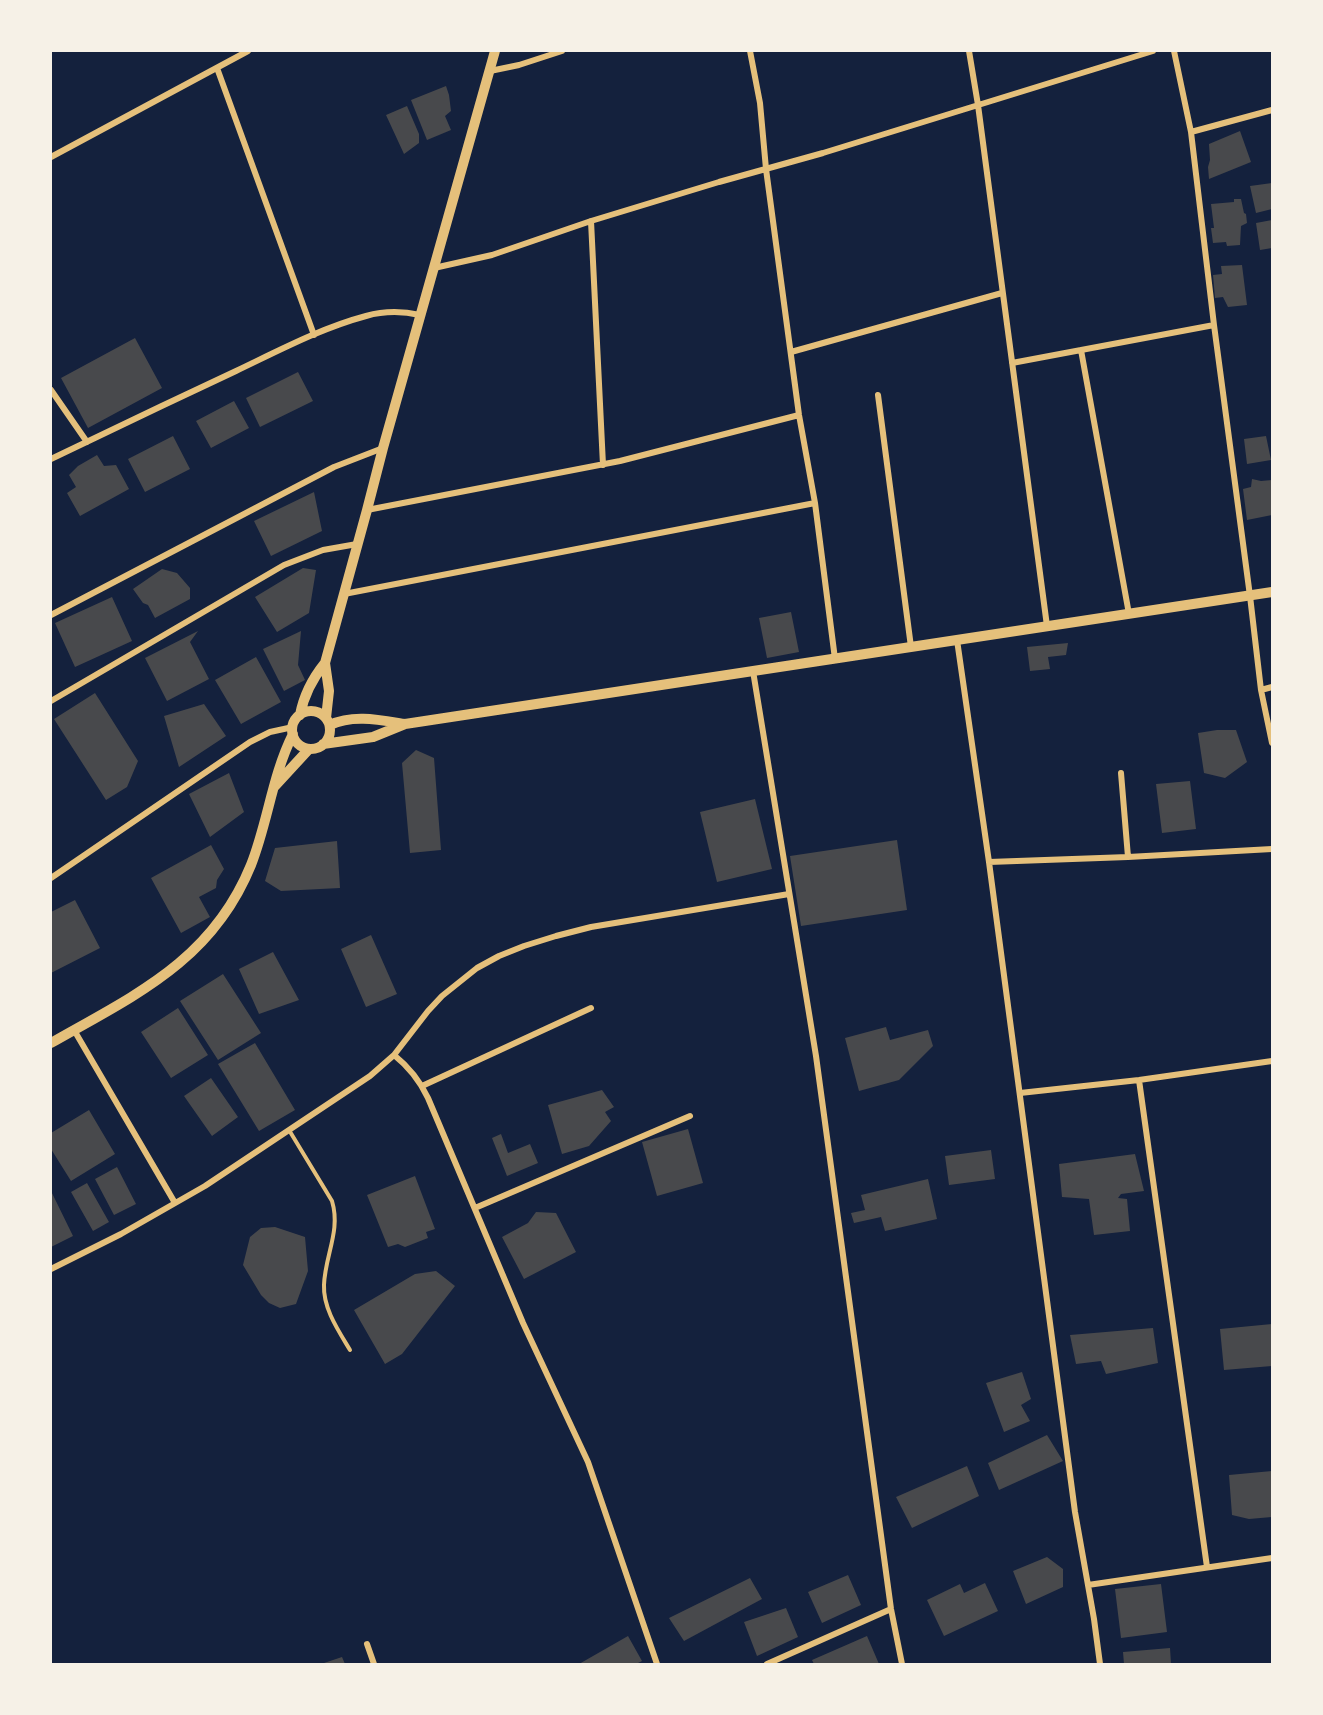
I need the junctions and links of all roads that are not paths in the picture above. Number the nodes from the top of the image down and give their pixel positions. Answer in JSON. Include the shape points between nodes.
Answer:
{"nodes":[{"id":1,"x":248,"y":51,"type":"edge"},
{"id":2,"x":495,"y":51,"type":"edge"},
{"id":3,"x":562,"y":51,"type":"edge"},
{"id":4,"x":750,"y":51,"type":"edge"},
{"id":5,"x":969,"y":51,"type":"edge"},
{"id":6,"x":1153,"y":51,"type":"edge"},
{"id":7,"x":1174,"y":51,"type":"edge"},
{"id":8,"x":238,"y":53,"type":"edge"},
{"id":9,"x":217,"y":68,"type":"junction"},
{"id":10,"x":490,"y":70,"type":"junction"},
{"id":11,"x":978,"y":105,"type":"junction"},
{"id":12,"x":1272,"y":110,"type":"edge"},
{"id":13,"x":1191,"y":132,"type":"junction"},
{"id":14,"x":51,"y":157,"type":"edge"},
{"id":15,"x":766,"y":169,"type":"junction"},
{"id":16,"x":591,"y":221,"type":"junction"},
{"id":17,"x":434,"y":268,"type":"junction"},
{"id":18,"x":1002,"y":293,"type":"junction"},
{"id":19,"x":420,"y":315,"type":"junction"},
{"id":20,"x":1214,"y":325,"type":"junction"},
{"id":21,"x":314,"y":335,"type":"junction"},
{"id":22,"x":1081,"y":350,"type":"junction"},
{"id":23,"x":791,"y":352,"type":"junction"},
{"id":24,"x":1012,"y":363,"type":"junction"},
{"id":25,"x":51,"y":390,"type":"edge"},
{"id":26,"x":878,"y":394,"type":"dead end"},
{"id":27,"x":799,"y":415,"type":"junction"},
{"id":28,"x":87,"y":442,"type":"junction"},
{"id":29,"x":383,"y":448,"type":"junction"},
{"id":30,"x":51,"y":459,"type":"edge"},
{"id":31,"x":603,"y":465,"type":"junction"},
{"id":32,"x":815,"y":503,"type":"junction"},
{"id":33,"x":368,"y":510,"type":"junction"},
{"id":34,"x":357,"y":544,"type":"junction"},
{"id":35,"x":1272,"y":592,"type":"edge"},
{"id":36,"x":344,"y":594,"type":"junction"},
{"id":37,"x":1250,"y":596,"type":"junction"},
{"id":38,"x":1129,"y":614,"type":"junction"},
{"id":39,"x":51,"y":615,"type":"edge"},
{"id":40,"x":1047,"y":626,"type":"junction"},
{"id":41,"x":957,"y":640,"type":"junction"},
{"id":42,"x":911,"y":647,"type":"junction"},
{"id":43,"x":835,"y":658,"type":"junction"},
{"id":44,"x":326,"y":663,"type":"junction"},
{"id":45,"x":753,"y":671,"type":"junction"},
{"id":46,"x":1272,"y":687,"type":"edge"},
{"id":47,"x":1261,"y":690,"type":"junction"},
{"id":48,"x":51,"y":700,"type":"edge"},
{"id":49,"x":300,"y":715,"type":"junction"},
{"id":50,"x":328,"y":721,"type":"junction"},
{"id":51,"x":405,"y":724,"type":"junction"},
{"id":52,"x":293,"y":731,"type":"junction"},
{"id":53,"x":1272,"y":743,"type":"edge"},
{"id":54,"x":323,"y":744,"type":"junction"},
{"id":55,"x":309,"y":749,"type":"junction"},
{"id":56,"x":1120,"y":773,"type":"dead end"},
{"id":57,"x":273,"y":787,"type":"junction"},
{"id":58,"x":1272,"y":849,"type":"edge"},
{"id":59,"x":1128,"y":857,"type":"junction"},
{"id":60,"x":989,"y":862,"type":"junction"},
{"id":61,"x":51,"y":878,"type":"edge"},
{"id":62,"x":789,"y":894,"type":"junction"},
{"id":63,"x":591,"y":1008,"type":"dead end"},
{"id":64,"x":74,"y":1030,"type":"junction"},
{"id":65,"x":51,"y":1043,"type":"edge"},
{"id":66,"x":394,"y":1055,"type":"junction"},
{"id":67,"x":1272,"y":1061,"type":"edge"},
{"id":68,"x":1139,"y":1080,"type":"junction"},
{"id":69,"x":422,"y":1086,"type":"junction"},
{"id":70,"x":1020,"y":1093,"type":"junction"},
{"id":71,"x":690,"y":1116,"type":"dead end"},
{"id":72,"x":290,"y":1130,"type":"junction"},
{"id":73,"x":175,"y":1203,"type":"junction"},
{"id":74,"x":475,"y":1208,"type":"junction"},
{"id":75,"x":51,"y":1269,"type":"edge"},
{"id":76,"x":350,"y":1350,"type":"dead end"},
{"id":77,"x":1272,"y":1558,"type":"edge"},
{"id":78,"x":1207,"y":1567,"type":"junction"},
{"id":79,"x":1088,"y":1585,"type":"junction"},
{"id":80,"x":891,"y":1609,"type":"junction"},
{"id":81,"x":367,"y":1644,"type":"dead end"},
{"id":82,"x":374,"y":1664,"type":"edge"},
{"id":83,"x":657,"y":1664,"type":"edge"},
{"id":84,"x":767,"y":1664,"type":"edge"},
{"id":85,"x":902,"y":1664,"type":"edge"},
{"id":86,"x":1100,"y":1664,"type":"edge"}],
"edges":[{"from":1,"to":8,"type":"street"},
{"from":2,"to":10,"type":"street"},
{"from":3,"to":10,"type":"street"},
{"from":4,"to":15,"type":"street"},
{"from":5,"to":11,"type":"street"},
{"from":6,"to":11,"type":"street"},
{"from":7,"to":13,"type":"street"},
{"from":8,"to":9,"type":"street"},
{"from":9,"to":14,"type":"street"},
{"from":9,"to":21,"type":"street"},
{"from":10,"to":17,"type":"street"},
{"from":11,"to":15,"type":"street"},
{"from":11,"to":18,"type":"street"},
{"from":12,"to":13,"type":"street"},
{"from":13,"to":20,"type":"street"},
{"from":15,"to":16,"type":"street"},
{"from":15,"to":23,"type":"street"},
{"from":16,"to":17,"type":"street","via":[[483,257]]},
{"from":16,"to":31,"type":"street"},
{"from":17,"to":19,"type":"street"},
{"from":18,"to":23,"type":"street"},
{"from":18,"to":24,"type":"street"},
{"from":19,"to":21,"type":"street","via":[[369,315]]},
{"from":19,"to":29,"type":"street"},
{"from":20,"to":22,"type":"street"},
{"from":20,"to":37,"type":"street"},
{"from":21,"to":28,"type":"street"},
{"from":22,"to":24,"type":"street"},
{"from":22,"to":38,"type":"street"},
{"from":23,"to":27,"type":"street"},
{"from":24,"to":40,"type":"street"},
{"from":25,"to":28,"type":"street"},
{"from":26,"to":42,"type":"street"},
{"from":27,"to":31,"type":"street"},
{"from":27,"to":32,"type":"street"},
{"from":28,"to":30,"type":"street"},
{"from":29,"to":33,"type":"street"},
{"from":29,"to":39,"type":"street","via":[[334,467]]},
{"from":31,"to":33,"type":"street"},
{"from":32,"to":36,"type":"street"},
{"from":32,"to":43,"type":"street"},
{"from":33,"to":34,"type":"street"},
{"from":34,"to":36,"type":"street"},
{"from":34,"to":48,"type":"street","via":[[323,550],[284,565]]},
{"from":35,"to":37,"type":"street"},
{"from":36,"to":44,"type":"street"},
{"from":37,"to":38,"type":"street"},
{"from":37,"to":47,"type":"street"},
{"from":38,"to":40,"type":"street"},
{"from":40,"to":41,"type":"street"},
{"from":41,"to":42,"type":"street"},
{"from":41,"to":60,"type":"street"},
{"from":42,"to":43,"type":"street"},
{"from":43,"to":45,"type":"street"},
{"from":44,"to":49,"type":"street","via":[[311,682]]},
{"from":44,"to":50,"type":"street"},
{"from":45,"to":51,"type":"street"},
{"from":45,"to":62,"type":"street"},
{"from":46,"to":47,"type":"street"},
{"from":47,"to":53,"type":"street"},
{"from":49,"to":50,"type":"street","via":[[314,711]]},
{"from":49,"to":52,"type":"street"},
{"from":50,"to":51,"type":"street","via":[[364,719]]},
{"from":50,"to":54,"type":"street","via":[[330,732]]},
{"from":51,"to":54,"type":"street","via":[[373,736]]},
{"from":52,"to":55,"type":"street","via":[[296,741]]},
{"from":52,"to":57,"type":"street"},
{"from":52,"to":61,"type":"street","via":[[270,732],[250,742]]},
{"from":54,"to":55,"type":"street"},
{"from":55,"to":57,"type":"street"},
{"from":56,"to":59,"type":"street"},
{"from":57,"to":64,"type":"street","via":[[251,865],[216,926],[167,974]]},
{"from":58,"to":59,"type":"street"},
{"from":59,"to":60,"type":"street"},
{"from":60,"to":70,"type":"street"},
{"from":62,"to":66,"type":"street","via":[[591,927],[499,956],[459,981],[428,1011]]},
{"from":62,"to":80,"type":"street","via":[[816,1056]]},
{"from":63,"to":69,"type":"street"},
{"from":64,"to":65,"type":"street"},
{"from":64,"to":73,"type":"street"},
{"from":66,"to":69,"type":"street"},
{"from":66,"to":72,"type":"street"},
{"from":67,"to":68,"type":"street"},
{"from":68,"to":70,"type":"street"},
{"from":68,"to":78,"type":"street"},
{"from":69,"to":74,"type":"street"},
{"from":70,"to":79,"type":"street"},
{"from":71,"to":74,"type":"street"},
{"from":72,"to":73,"type":"street"},
{"from":72,"to":76,"type":"lane","via":[[332,1201],[336,1221],[324,1297]]},
{"from":73,"to":75,"type":"street"},
{"from":74,"to":83,"type":"street","via":[[588,1462]]},
{"from":77,"to":78,"type":"street"},
{"from":78,"to":79,"type":"street"},
{"from":79,"to":86,"type":"street"},
{"from":80,"to":84,"type":"street"},
{"from":80,"to":85,"type":"street"},
{"from":81,"to":82,"type":"street"}]}
